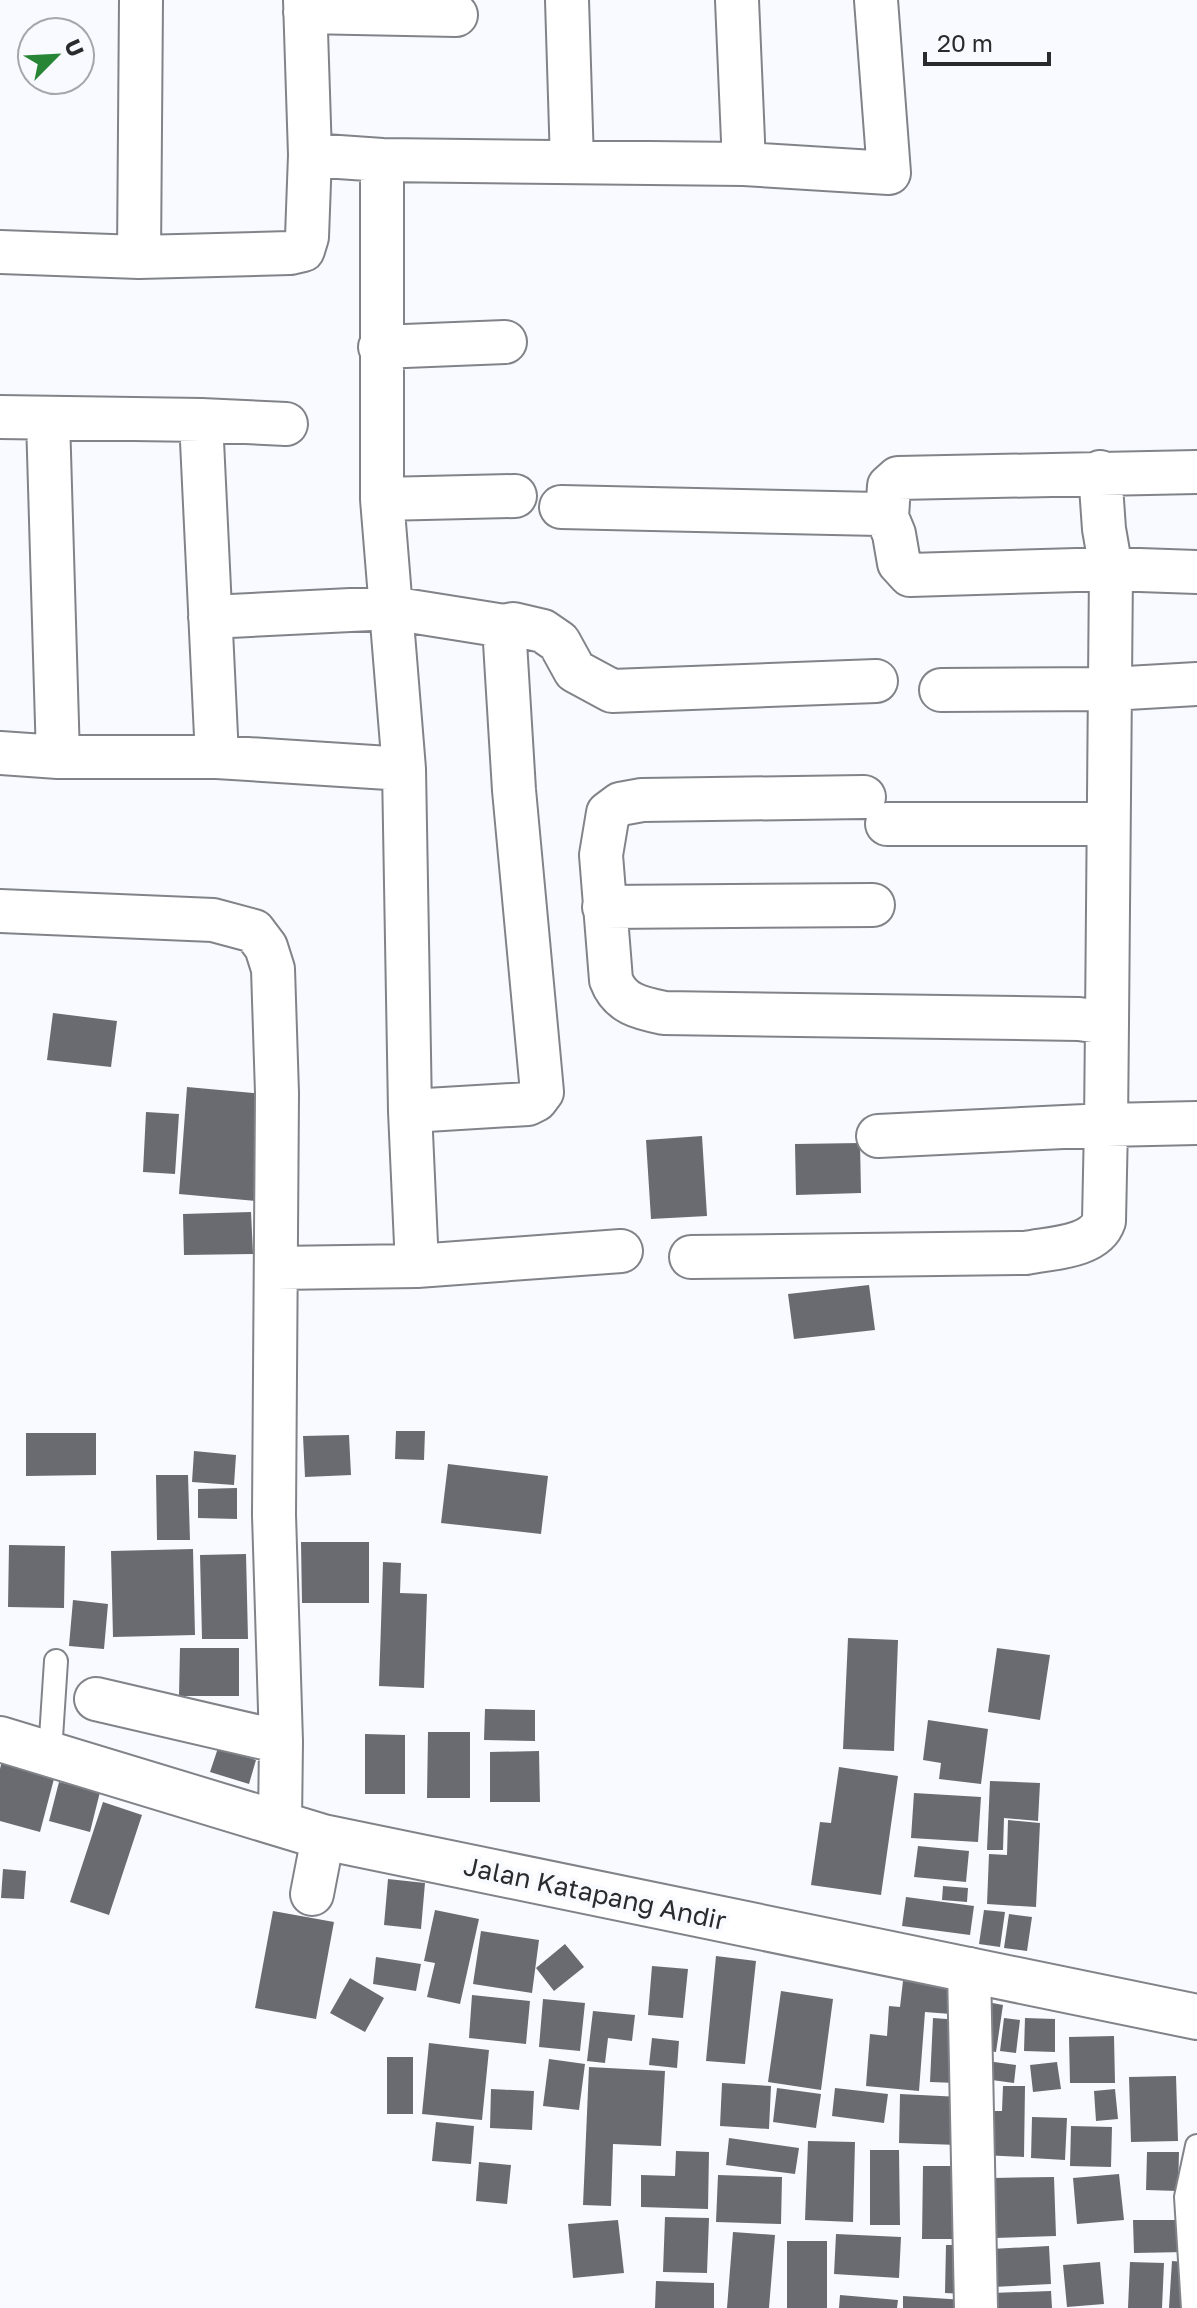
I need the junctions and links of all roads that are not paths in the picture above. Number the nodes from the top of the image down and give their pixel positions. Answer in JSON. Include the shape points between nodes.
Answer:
{"nodes":[{"id":1,"x":141,"y":0,"type":"edge"},
{"id":2,"x":567,"y":0,"type":"edge"},
{"id":3,"x":737,"y":0,"type":"edge"},
{"id":4,"x":876,"y":0,"type":"edge"},
{"id":5,"x":305,"y":6,"type":"edge"},
{"id":6,"x":456,"y":15,"type":"dead end"},
{"id":7,"x":310,"y":155,"type":"junction"},
{"id":8,"x":382,"y":160,"type":"junction"},
{"id":9,"x":572,"y":162,"type":"junction"},
{"id":10,"x":744,"y":164,"type":"junction"},
{"id":11,"x":0,"y":252,"type":"edge"},
{"id":12,"x":139,"y":257,"type":"junction"},
{"id":13,"x":505,"y":342,"type":"dead end"},
{"id":14,"x":380,"y":347,"type":"junction"},
{"id":15,"x":0,"y":417,"type":"edge"},
{"id":16,"x":48,"y":419,"type":"junction"},
{"id":17,"x":201,"y":420,"type":"junction"},
{"id":18,"x":286,"y":424,"type":"dead end"},
{"id":19,"x":1100,"y":472,"type":"junction"},
{"id":20,"x":1197,"y":472,"type":"edge"},
{"id":21,"x":515,"y":496,"type":"dead end"},
{"id":22,"x":382,"y":499,"type":"junction"},
{"id":23,"x":561,"y":507,"type":"dead end"},
{"id":24,"x":887,"y":517,"type":"junction"},
{"id":25,"x":1111,"y":569,"type":"junction"},
{"id":26,"x":1197,"y":572,"type":"edge"},
{"id":27,"x":391,"y":608,"type":"junction"},
{"id":28,"x":210,"y":617,"type":"junction"},
{"id":29,"x":504,"y":626,"type":"junction"},
{"id":30,"x":876,"y":681,"type":"dead end"},
{"id":31,"x":1197,"y":684,"type":"edge"},
{"id":32,"x":1110,"y":689,"type":"junction"},
{"id":33,"x":941,"y":690,"type":"dead end"},
{"id":34,"x":0,"y":753,"type":"edge"},
{"id":35,"x":58,"y":757,"type":"junction"},
{"id":36,"x":217,"y":757,"type":"junction"},
{"id":37,"x":404,"y":769,"type":"junction"},
{"id":38,"x":1108,"y":824,"type":"junction"},
{"id":39,"x":873,"y":905,"type":"dead end"},
{"id":40,"x":604,"y":907,"type":"junction"},
{"id":41,"x":0,"y":911,"type":"edge"},
{"id":42,"x":1107,"y":1023,"type":"junction"},
{"id":43,"x":410,"y":1111,"type":"junction"},
{"id":44,"x":1197,"y":1123,"type":"edge"},
{"id":45,"x":1106,"y":1125,"type":"junction"},
{"id":46,"x":878,"y":1136,"type":"dead end"},
{"id":47,"x":621,"y":1251,"type":"dead end"},
{"id":48,"x":691,"y":1257,"type":"dead end"},
{"id":49,"x":417,"y":1266,"type":"junction"},
{"id":50,"x":276,"y":1268,"type":"junction"},
{"id":51,"x":56,"y":1661,"type":"dead end"},
{"id":52,"x":96,"y":1699,"type":"dead end"},
{"id":53,"x":0,"y":1739,"type":"edge"},
{"id":54,"x":281,"y":1742,"type":"junction"},
{"id":55,"x":50,"y":1753,"type":"junction"},
{"id":56,"x":280,"y":1822,"type":"junction"},
{"id":57,"x":323,"y":1837,"type":"junction"},
{"id":58,"x":312,"y":1894,"type":"dead end"},
{"id":59,"x":969,"y":1969,"type":"junction"},
{"id":60,"x":1197,"y":2017,"type":"edge"},
{"id":61,"x":1197,"y":2146,"type":"edge"},
{"id":62,"x":976,"y":2308,"type":"edge"},
{"id":63,"x":1193,"y":2308,"type":"edge"}],
"edges":[{"from":1,"to":12,"type":"street"},
{"from":2,"to":9,"type":"street"},
{"from":3,"to":10,"type":"street"},
{"from":4,"to":10,"type":"street","via":[[889,173]]},
{"from":5,"to":6,"type":"street"},
{"from":5,"to":7,"type":"street"},
{"from":7,"to":8,"type":"street"},
{"from":7,"to":12,"type":"street","via":[[307,237],[298,253]]},
{"from":8,"to":9,"type":"street"},
{"from":8,"to":14,"type":"street"},
{"from":9,"to":10,"type":"street"},
{"from":11,"to":12,"type":"street"},
{"from":13,"to":14,"type":"street"},
{"from":14,"to":22,"type":"street"},
{"from":15,"to":16,"type":"street"},
{"from":16,"to":17,"type":"street"},
{"from":16,"to":35,"type":"street"},
{"from":17,"to":18,"type":"street"},
{"from":17,"to":28,"type":"street"},
{"from":19,"to":20,"type":"street"},
{"from":19,"to":24,"type":"street","via":[[898,478],[889,486]]},
{"from":19,"to":25,"type":"street"},
{"from":21,"to":22,"type":"street"},
{"from":22,"to":27,"type":"street"},
{"from":23,"to":24,"type":"street"},
{"from":24,"to":25,"type":"street","via":[[899,563],[910,575]]},
{"from":25,"to":26,"type":"street"},
{"from":25,"to":32,"type":"street"},
{"from":27,"to":28,"type":"street"},
{"from":27,"to":29,"type":"street"},
{"from":27,"to":37,"type":"street"},
{"from":28,"to":36,"type":"street"},
{"from":29,"to":30,"type":"street","via":[[543,631],[559,642],[575,671],[612,691]]},
{"from":29,"to":43,"type":"street","via":[[542,1092],[528,1104]]},
{"from":31,"to":32,"type":"street"},
{"from":32,"to":33,"type":"street"},
{"from":32,"to":38,"type":"street"},
{"from":34,"to":35,"type":"street"},
{"from":35,"to":36,"type":"street"},
{"from":36,"to":37,"type":"street"},
{"from":37,"to":43,"type":"street"},
{"from":38,"to":40,"type":"street","via":[[729,797],[642,800],[620,804],[608,813],[601,855]]},
{"from":38,"to":42,"type":"street"},
{"from":39,"to":40,"type":"street"},
{"from":40,"to":42,"type":"street","via":[[611,980],[616,993],[641,1008],[664,1013]]},
{"from":41,"to":50,"type":"street","via":[[213,920],[254,931],[273,969]]},
{"from":42,"to":45,"type":"street"},
{"from":43,"to":49,"type":"street"},
{"from":44,"to":45,"type":"street"},
{"from":45,"to":46,"type":"street"},
{"from":45,"to":48,"type":"street","via":[[1104,1221],[1095,1235],[1068,1245],[1026,1253]]},
{"from":47,"to":49,"type":"street"},
{"from":49,"to":50,"type":"street"},
{"from":50,"to":54,"type":"street","via":[[274,1515]]},
{"from":51,"to":55,"type":"lane"},
{"from":52,"to":54,"type":"street"},
{"from":53,"to":55,"type":"street","name":"Jalan Katapang Andir"},
{"from":54,"to":56,"type":"street"},
{"from":55,"to":56,"type":"street","name":"Jalan Katapang Andir"},
{"from":56,"to":57,"type":"street","name":"Jalan Katapang Andir"},
{"from":57,"to":58,"type":"street"},
{"from":57,"to":59,"type":"street","name":"Jalan Katapang Andir"},
{"from":59,"to":60,"type":"street","name":"Jalan Katapang Andir"},
{"from":59,"to":62,"type":"street"},
{"from":61,"to":63,"type":"lane","via":[[1186,2197]]}]}
